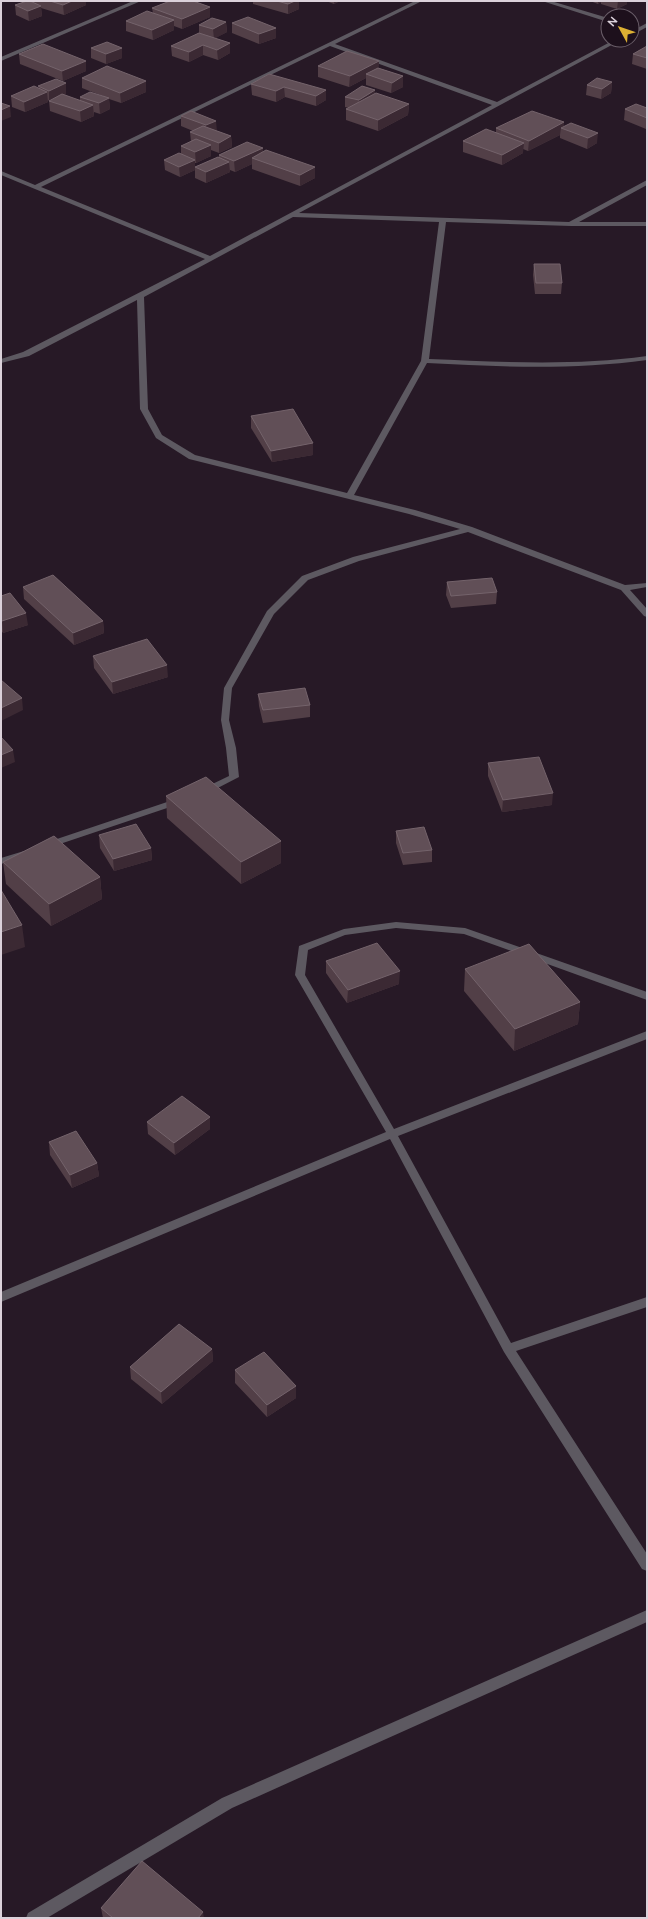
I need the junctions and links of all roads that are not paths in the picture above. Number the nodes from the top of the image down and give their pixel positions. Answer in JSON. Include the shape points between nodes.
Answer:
{"nodes":[{"id":1,"x":138,"y":1,"type":"edge"},
{"id":2,"x":419,"y":1,"type":"edge"},
{"id":3,"x":545,"y":1,"type":"edge"},
{"id":4,"x":600,"y":18,"type":"edge"},
{"id":5,"x":329,"y":44,"type":"junction"},
{"id":6,"x":603,"y":48,"type":"edge"},
{"id":7,"x":1,"y":59,"type":"edge"},
{"id":8,"x":498,"y":105,"type":"junction"},
{"id":9,"x":1,"y":173,"type":"edge"},
{"id":10,"x":647,"y":182,"type":"edge"},
{"id":11,"x":36,"y":187,"type":"junction"},
{"id":12,"x":293,"y":215,"type":"junction"},
{"id":13,"x":443,"y":220,"type":"junction"},
{"id":14,"x":571,"y":224,"type":"junction"},
{"id":15,"x":647,"y":224,"type":"edge"},
{"id":16,"x":209,"y":258,"type":"junction"},
{"id":17,"x":140,"y":296,"type":"junction"},
{"id":18,"x":647,"y":358,"type":"edge"},
{"id":19,"x":1,"y":361,"type":"edge"},
{"id":20,"x":424,"y":361,"type":"junction"},
{"id":21,"x":349,"y":497,"type":"junction"},
{"id":22,"x":469,"y":529,"type":"junction"},
{"id":23,"x":647,"y":585,"type":"edge"},
{"id":24,"x":624,"y":588,"type":"junction"},
{"id":25,"x":647,"y":614,"type":"edge"},
{"id":26,"x":1,"y":861,"type":"edge"},
{"id":27,"x":647,"y":996,"type":"edge"},
{"id":28,"x":647,"y":1035,"type":"edge"},
{"id":29,"x":392,"y":1134,"type":"junction"},
{"id":30,"x":1,"y":1297,"type":"edge"},
{"id":31,"x":647,"y":1302,"type":"edge"},
{"id":32,"x":508,"y":1349,"type":"junction"},
{"id":33,"x":647,"y":1565,"type":"edge"},
{"id":34,"x":647,"y":1616,"type":"edge"},
{"id":35,"x":33,"y":1918,"type":"edge"}],
"edges":[{"from":1,"to":7,"type":"street"},
{"from":2,"to":5,"type":"street"},
{"from":3,"to":4,"type":"street"},
{"from":5,"to":8,"type":"street"},
{"from":5,"to":11,"type":"street"},
{"from":6,"to":8,"type":"street"},
{"from":8,"to":12,"type":"street"},
{"from":9,"to":11,"type":"street"},
{"from":10,"to":14,"type":"street"},
{"from":11,"to":16,"type":"street"},
{"from":12,"to":13,"type":"street"},
{"from":12,"to":16,"type":"street"},
{"from":13,"to":14,"type":"street"},
{"from":13,"to":20,"type":"street"},
{"from":14,"to":15,"type":"street"},
{"from":16,"to":17,"type":"street"},
{"from":17,"to":19,"type":"street","via":[[26,354]]},
{"from":17,"to":21,"type":"street","via":[[144,409],[159,436],[192,457]]},
{"from":18,"to":20,"type":"street","via":[[618,363],[568,366]]},
{"from":20,"to":21,"type":"street"},
{"from":21,"to":22,"type":"street"},
{"from":22,"to":24,"type":"street"},
{"from":22,"to":26,"type":"street","via":[[356,559],[305,578],[270,613],[228,688],[225,720],[234,777],[194,796]]},
{"from":23,"to":24,"type":"street"},
{"from":24,"to":25,"type":"street"},
{"from":27,"to":29,"type":"street","via":[[465,931],[396,925],[344,932],[303,948],[300,975]]},
{"from":28,"to":29,"type":"street"},
{"from":29,"to":30,"type":"street"},
{"from":29,"to":32,"type":"street"},
{"from":31,"to":32,"type":"street"},
{"from":32,"to":33,"type":"street"},
{"from":34,"to":35,"type":"street","via":[[227,1803]]}]}
